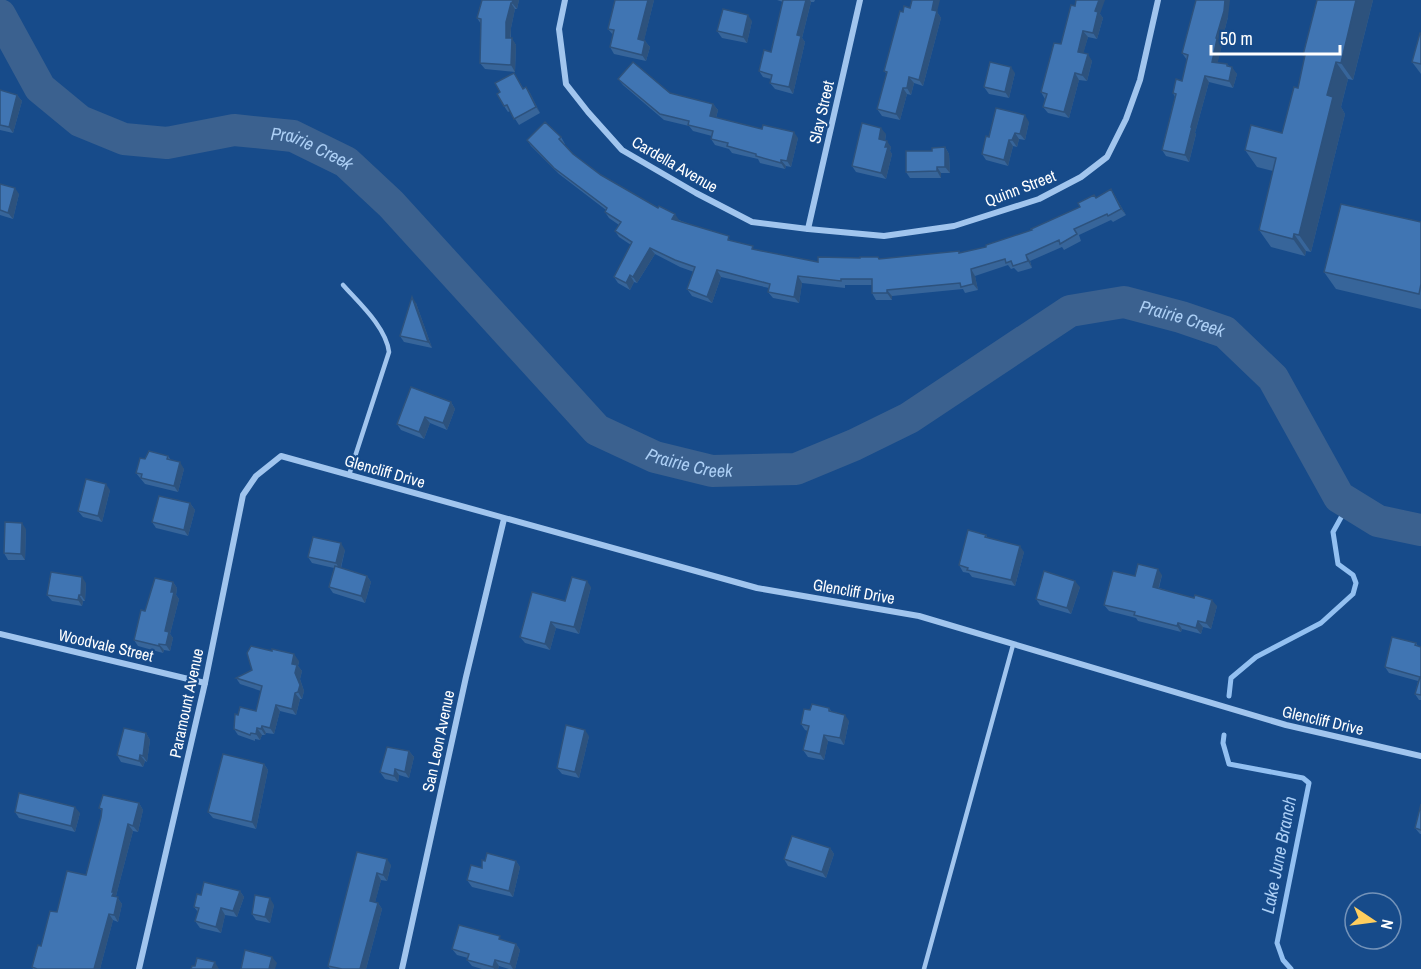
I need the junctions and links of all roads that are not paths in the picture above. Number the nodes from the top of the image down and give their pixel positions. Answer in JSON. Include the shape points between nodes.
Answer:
{"nodes":[{"id":1,"x":565,"y":0,"type":"edge"},
{"id":2,"x":860,"y":0,"type":"edge"},
{"id":3,"x":1158,"y":0,"type":"edge"},
{"id":4,"x":808,"y":229,"type":"junction"},
{"id":5,"x":343,"y":285,"type":"dead end"},
{"id":6,"x":281,"y":456,"type":"joint"},
{"id":7,"x":349,"y":475,"type":"junction"},
{"id":8,"x":504,"y":519,"type":"junction"},
{"id":9,"x":0,"y":634,"type":"edge"},
{"id":10,"x":1013,"y":645,"type":"junction"},
{"id":11,"x":205,"y":682,"type":"junction"},
{"id":12,"x":1421,"y":756,"type":"edge"},
{"id":13,"x":139,"y":969,"type":"edge"},
{"id":14,"x":402,"y":969,"type":"edge"},
{"id":15,"x":924,"y":969,"type":"edge"}],
"edges":[{"from":1,"to":4,"type":"street","name":"Cardella Avenue","via":[[559,29],[566,84],[622,150],[752,222]]},
{"from":2,"to":4,"type":"street","name":"Slay Street"},
{"from":3,"to":4,"type":"street","name":"Quinn Street","via":[[1140,80],[1125,119],[1107,157],[1081,177],[1039,199],[954,226],[884,236]]},
{"from":5,"to":7,"type":"lane","via":[[375,322],[389,351]]},
{"from":6,"to":7,"type":"street","name":"Glencliff Drive"},
{"from":6,"to":11,"type":"street","name":"Paramount Avenue","via":[[256,476],[243,495]]},
{"from":7,"to":8,"type":"street","name":"Glencliff Drive"},
{"from":8,"to":10,"type":"street","name":"Glencliff Drive","via":[[757,588],[919,616]]},
{"from":8,"to":14,"type":"street","name":"San Leon Avenue"},
{"from":9,"to":11,"type":"street","name":"Woodvale Street"},
{"from":10,"to":12,"type":"street","name":"Glencliff Drive","via":[[1286,726]]},
{"from":10,"to":15,"type":"lane"},
{"from":11,"to":13,"type":"street","name":"Paramount Avenue"}]}
